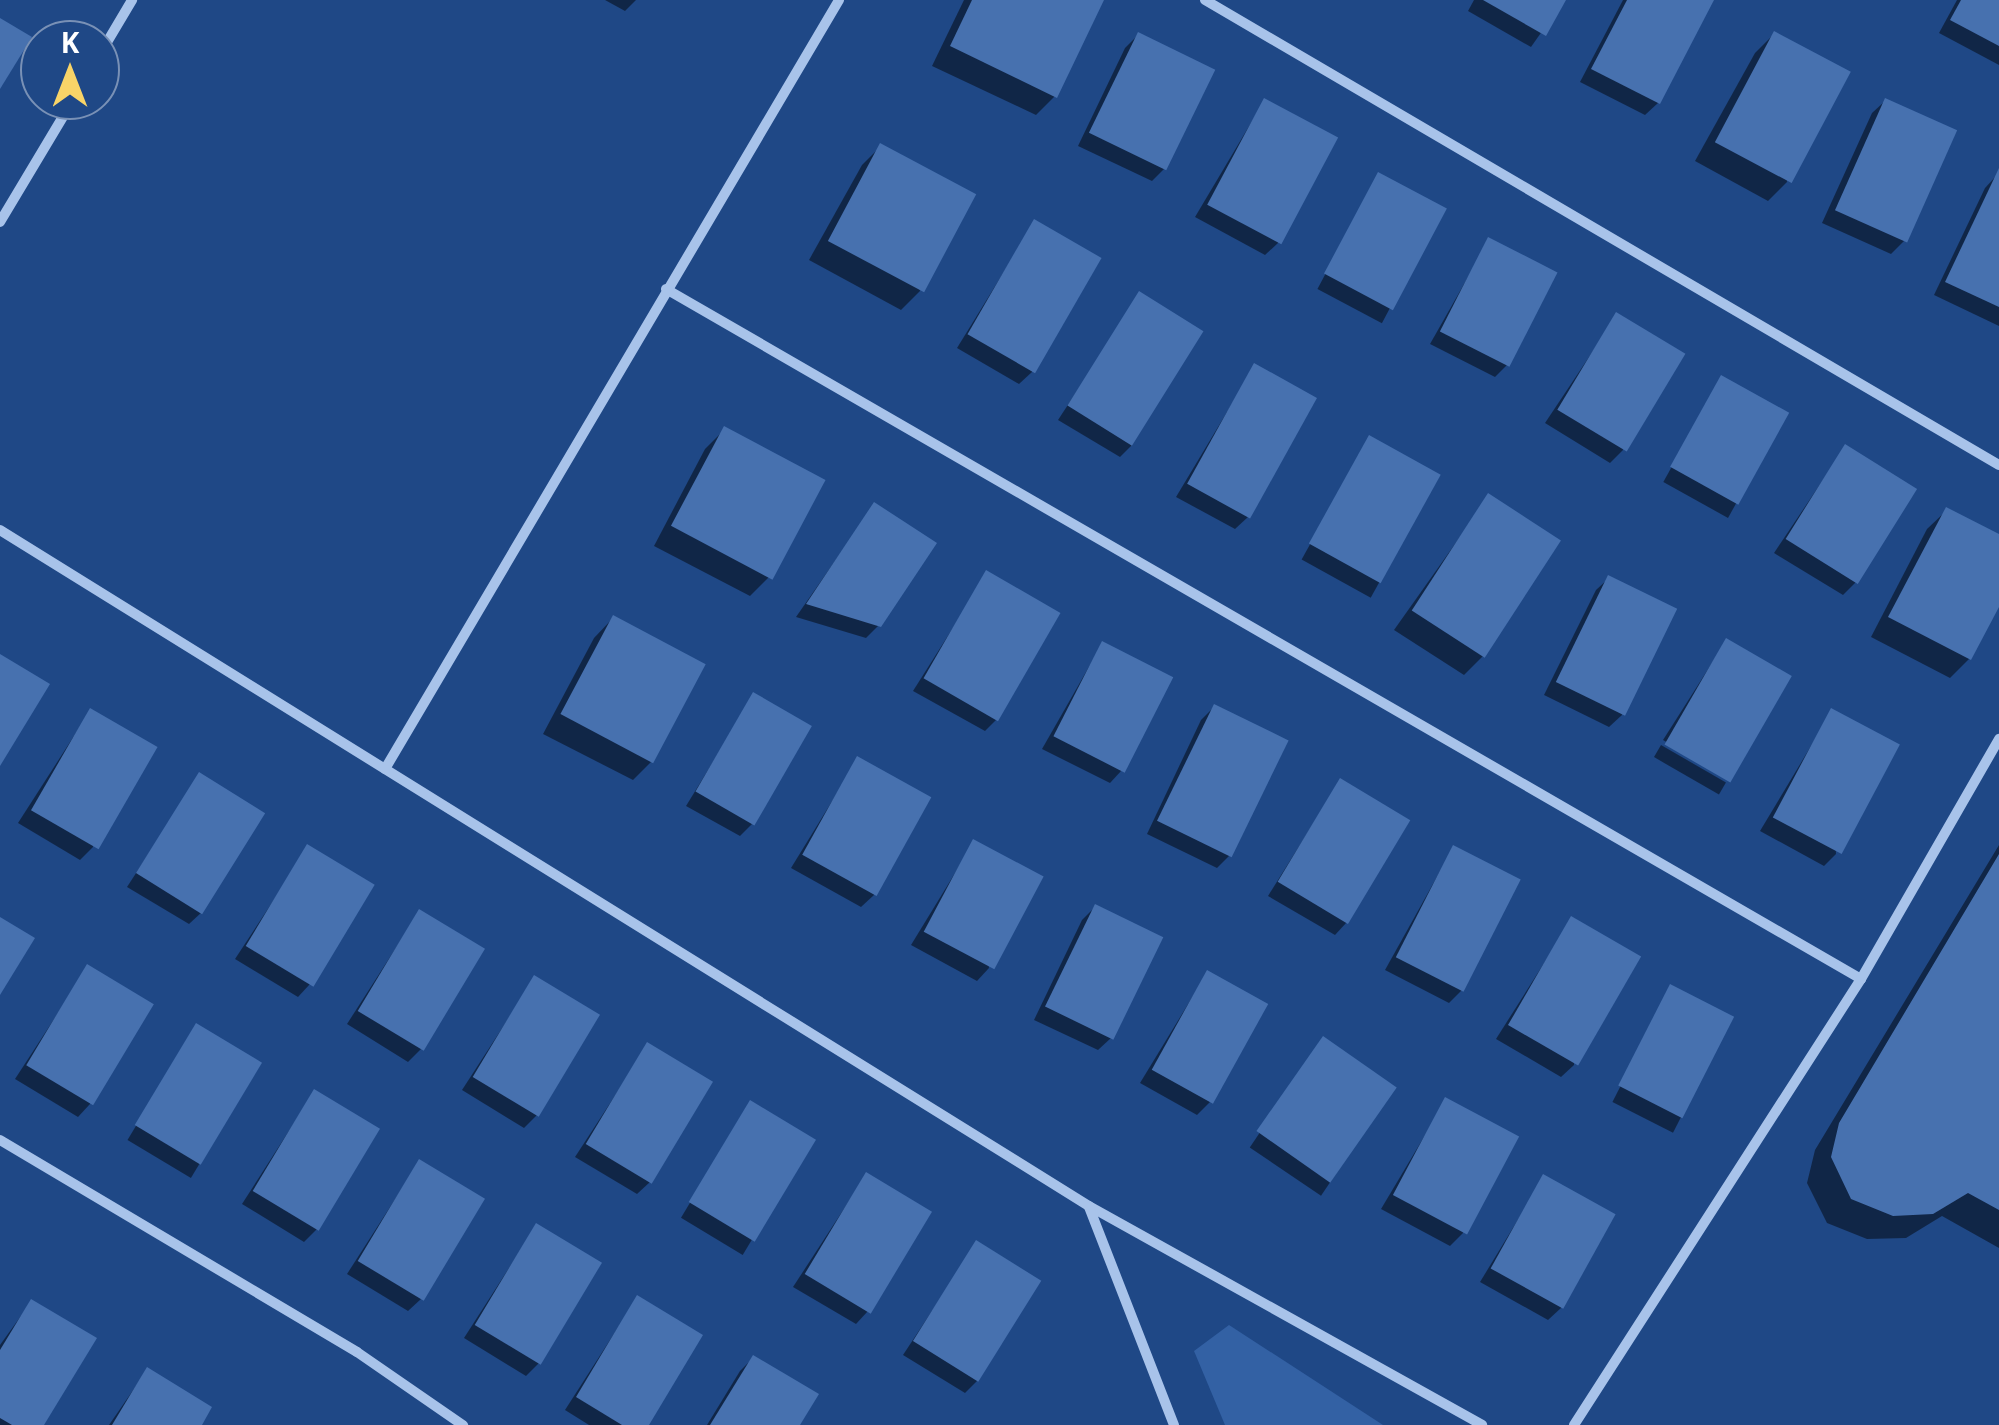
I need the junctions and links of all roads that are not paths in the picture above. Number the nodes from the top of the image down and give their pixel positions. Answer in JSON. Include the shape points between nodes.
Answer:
{"nodes":[{"id":1,"x":839,"y":0,"type":"edge"},
{"id":2,"x":1205,"y":0,"type":"edge"},
{"id":3,"x":60,"y":120,"type":"edge"},
{"id":4,"x":0,"y":222,"type":"edge"},
{"id":5,"x":666,"y":289,"type":"junction"},
{"id":6,"x":1999,"y":465,"type":"edge"},
{"id":7,"x":0,"y":530,"type":"edge"},
{"id":8,"x":1999,"y":739,"type":"edge"},
{"id":9,"x":385,"y":769,"type":"junction"},
{"id":10,"x":1860,"y":980,"type":"junction"},
{"id":11,"x":0,"y":1140,"type":"edge"},
{"id":12,"x":1088,"y":1206,"type":"junction"},
{"id":13,"x":463,"y":1425,"type":"edge"},
{"id":14,"x":1174,"y":1425,"type":"edge"},
{"id":15,"x":1482,"y":1425,"type":"edge"},
{"id":16,"x":1574,"y":1425,"type":"edge"}],
"edges":[{"from":1,"to":5,"type":"street"},
{"from":2,"to":6,"type":"street"},
{"from":3,"to":4,"type":"street"},
{"from":5,"to":9,"type":"street"},
{"from":5,"to":10,"type":"street"},
{"from":7,"to":9,"type":"street"},
{"from":8,"to":10,"type":"street"},
{"from":9,"to":12,"type":"street"},
{"from":10,"to":16,"type":"street"},
{"from":11,"to":13,"type":"street","via":[[358,1352]]},
{"from":12,"to":14,"type":"street"},
{"from":12,"to":15,"type":"street"}]}
